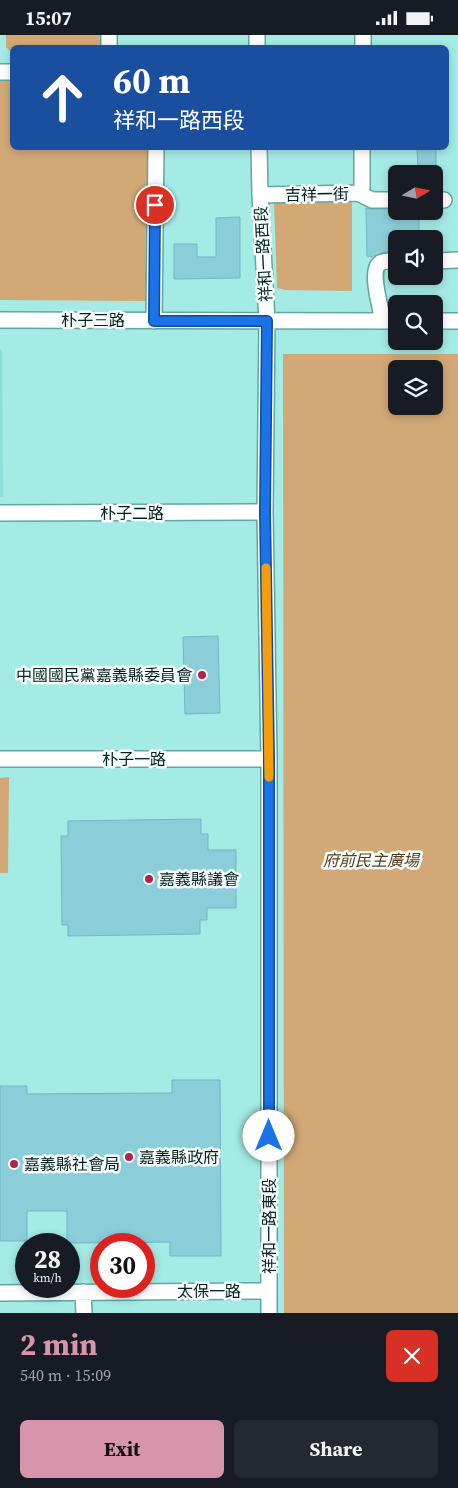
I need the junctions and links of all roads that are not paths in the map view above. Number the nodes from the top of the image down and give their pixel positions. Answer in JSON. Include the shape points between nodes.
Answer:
{"nodes":[{"id":1,"x":156,"y":150,"type":"edge"},
{"id":2,"x":259,"y":150,"type":"edge"},
{"id":3,"x":362,"y":150,"type":"edge"},
{"id":4,"x":358,"y":193,"type":"junction"},
{"id":5,"x":260,"y":195,"type":"junction"},
{"id":6,"x":388,"y":200,"type":"edge"},
{"id":7,"x":458,"y":260,"type":"edge"},
{"id":8,"x":388,"y":261,"type":"edge"},
{"id":9,"x":443,"y":261,"type":"edge"},
{"id":10,"x":388,"y":315,"type":"edge"},
{"id":11,"x":0,"y":320,"type":"edge"},
{"id":12,"x":154,"y":321,"type":"junction"},
{"id":13,"x":267,"y":321,"type":"junction"},
{"id":14,"x":388,"y":321,"type":"edge"},
{"id":15,"x":443,"y":321,"type":"edge"},
{"id":16,"x":458,"y":321,"type":"edge"},
{"id":17,"x":265,"y":512,"type":"junction"},
{"id":18,"x":0,"y":513,"type":"edge"},
{"id":19,"x":0,"y":759,"type":"edge"},
{"id":20,"x":269,"y":759,"type":"junction"},
{"id":21,"x":269,"y":1020,"type":"joint"},
{"id":22,"x":269,"y":1291,"type":"junction"},
{"id":23,"x":83,"y":1292,"type":"junction"},
{"id":24,"x":0,"y":1293,"type":"edge"},
{"id":25,"x":84,"y":1313,"type":"edge"},
{"id":26,"x":269,"y":1313,"type":"edge"}],
"edges":[{"from":1,"to":12,"type":"street"},
{"from":2,"to":5,"type":"street","name":"祥和一路西段"},
{"from":3,"to":4,"type":"street","name":"吉祥一街","via":[[362,188]]},
{"from":4,"to":5,"type":"street","name":"吉祥一街"},
{"from":4,"to":6,"type":"street","via":[[372,200]]},
{"from":5,"to":13,"type":"street","name":"祥和一路西段"},
{"from":7,"to":9,"type":"street"},
{"from":8,"to":10,"type":"street","via":[[379,263],[375,277]]},
{"from":11,"to":12,"type":"street","name":"朴子三路"},
{"from":12,"to":13,"type":"street","name":"朴子三路"},
{"from":13,"to":14,"type":"street","name":"朴子三路"},
{"from":13,"to":17,"type":"street","name":"祥和一路西段"},
{"from":15,"to":16,"type":"street"},
{"from":17,"to":18,"type":"street","name":"朴子二路"},
{"from":17,"to":20,"type":"street","name":"祥和一路西段"},
{"from":19,"to":20,"type":"street","name":"朴子一路"},
{"from":20,"to":21,"type":"street","name":"祥和一路西段"},
{"from":21,"to":22,"type":"street","name":"祥和一路東段"},
{"from":22,"to":23,"type":"street","name":"太保一路"},
{"from":22,"to":26,"type":"street","name":"祥和一路東段"},
{"from":23,"to":24,"type":"street","name":"太保一路"},
{"from":23,"to":25,"type":"street"}]}
